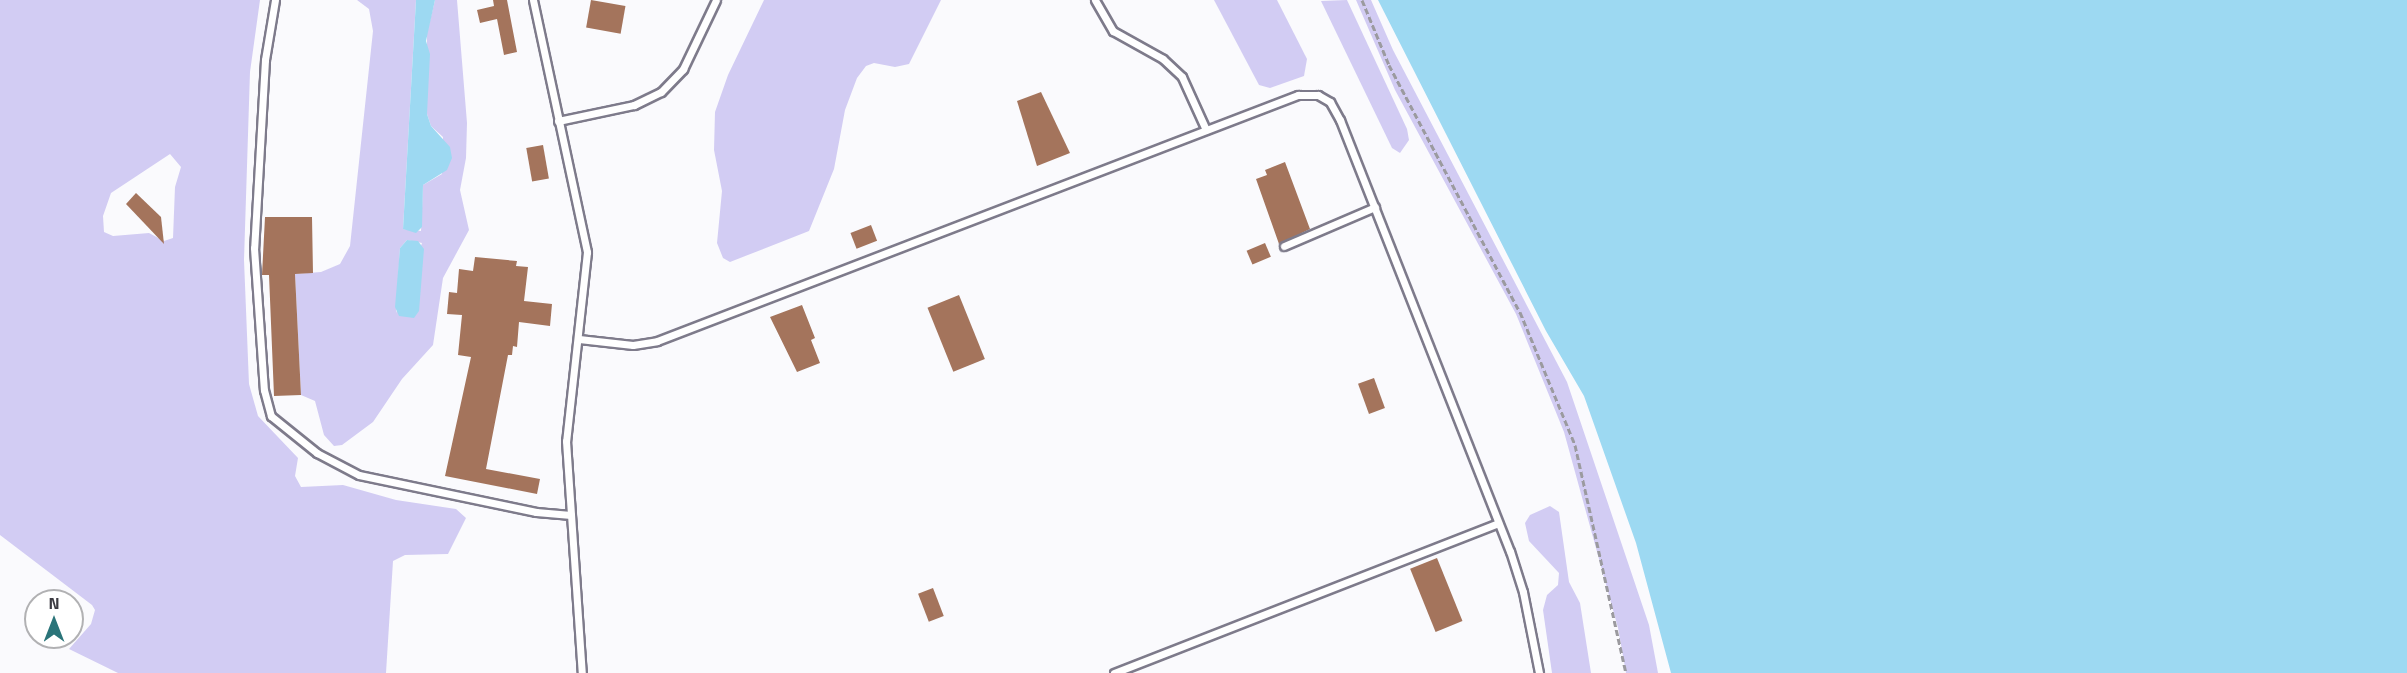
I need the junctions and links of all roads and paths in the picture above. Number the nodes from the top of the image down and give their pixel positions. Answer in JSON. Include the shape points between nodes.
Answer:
{"nodes":[{"id":1,"x":275,"y":0,"type":"edge"},
{"id":2,"x":533,"y":0,"type":"edge"},
{"id":3,"x":716,"y":0,"type":"edge"},
{"id":4,"x":1095,"y":0,"type":"edge"},
{"id":5,"x":1362,"y":0,"type":"edge"},
{"id":6,"x":558,"y":121,"type":"junction"},
{"id":7,"x":1206,"y":130,"type":"junction"},
{"id":8,"x":1375,"y":207,"type":"junction"},
{"id":9,"x":1284,"y":246,"type":"dead end"},
{"id":10,"x":579,"y":339,"type":"junction"},
{"id":11,"x":571,"y":515,"type":"junction"},
{"id":12,"x":1498,"y":523,"type":"junction"},
{"id":13,"x":582,"y":673,"type":"edge"},
{"id":14,"x":1114,"y":673,"type":"edge"},
{"id":15,"x":1539,"y":673,"type":"edge"},
{"id":16,"x":1626,"y":673,"type":"edge"}],
"edges":[{"from":1,"to":11,"type":"lane","via":[[265,60],[254,248],[264,390],[270,416],[316,453],[358,475],[537,512]]},
{"from":2,"to":6,"type":"lane"},
{"from":3,"to":6,"type":"lane","via":[[687,63],[666,88],[634,105]]},
{"from":4,"to":7,"type":"lane","via":[[1113,31],[1163,59],[1182,76]]},
{"from":5,"to":16,"type":"path","via":[[1389,65],[1520,312],[1575,445]]},
{"from":6,"to":10,"type":"lane","via":[[587,252]]},
{"from":7,"to":8,"type":"lane","via":[[1298,95],[1318,95],[1330,102],[1338,115]]},
{"from":7,"to":10,"type":"lane","via":[[657,341],[633,345]]},
{"from":8,"to":9,"type":"lane"},
{"from":8,"to":12,"type":"lane"},
{"from":10,"to":11,"type":"lane","via":[[567,431]]},
{"from":11,"to":13,"type":"lane"},
{"from":12,"to":14,"type":"lane"},
{"from":12,"to":15,"type":"lane","via":[[1523,592]]}]}
